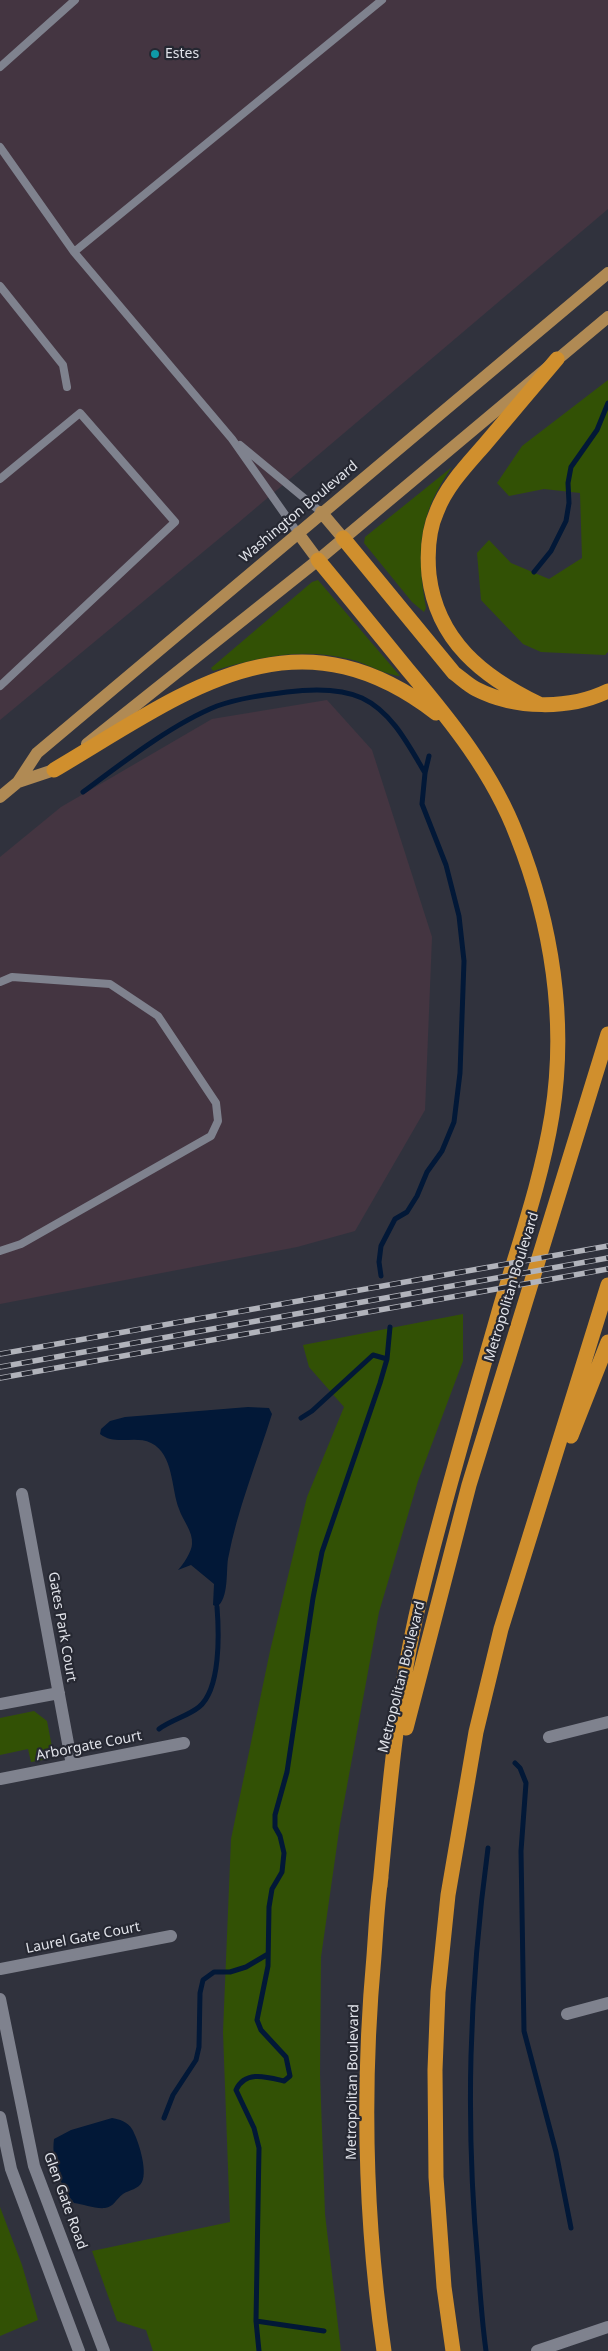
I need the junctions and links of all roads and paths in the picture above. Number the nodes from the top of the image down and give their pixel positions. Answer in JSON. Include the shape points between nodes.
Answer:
{"nodes":[{"id":1,"x":75,"y":0,"type":"edge"},
{"id":2,"x":382,"y":0,"type":"edge"},
{"id":3,"x":0,"y":68,"type":"edge"},
{"id":4,"x":0,"y":148,"type":"edge"},
{"id":5,"x":74,"y":252,"type":"junction"},
{"id":6,"x":608,"y":273,"type":"edge"},
{"id":7,"x":0,"y":286,"type":"edge"},
{"id":8,"x":608,"y":317,"type":"edge"},
{"id":9,"x":557,"y":359,"type":"junction"},
{"id":10,"x":67,"y":387,"type":"dead end"},
{"id":11,"x":232,"y":439,"type":"junction"},
{"id":12,"x":0,"y":479,"type":"edge"},
{"id":13,"x":322,"y":512,"type":"junction"},
{"id":14,"x":298,"y":533,"type":"junction"},
{"id":15,"x":343,"y":538,"type":"junction"},
{"id":16,"x":318,"y":560,"type":"junction"},
{"id":17,"x":0,"y":686,"type":"edge"},
{"id":18,"x":608,"y":691,"type":"edge"},
{"id":19,"x":539,"y":704,"type":"junction"},
{"id":20,"x":457,"y":729,"type":"junction"},
{"id":21,"x":54,"y":770,"type":"junction"},
{"id":22,"x":18,"y":782,"type":"junction"},
{"id":23,"x":0,"y":797,"type":"edge"},
{"id":24,"x":0,"y":982,"type":"edge"},
{"id":25,"x":608,"y":1034,"type":"edge"},
{"id":26,"x":0,"y":1250,"type":"edge"},
{"id":27,"x":608,"y":1285,"type":"edge"},
{"id":28,"x":607,"y":1344,"type":"edge"},
{"id":29,"x":22,"y":1494,"type":"dead end"},
{"id":30,"x":526,"y":1549,"type":"junction"},
{"id":31,"x":59,"y":1693,"type":"junction"},
{"id":32,"x":0,"y":1704,"type":"edge"},
{"id":33,"x":608,"y":1722,"type":"edge"},
{"id":34,"x":549,"y":1737,"type":"dead end"},
{"id":35,"x":184,"y":1743,"type":"dead end"},
{"id":36,"x":72,"y":1765,"type":"junction"},
{"id":37,"x":0,"y":1779,"type":"edge"},
{"id":38,"x":380,"y":1886,"type":"junction"},
{"id":39,"x":171,"y":1936,"type":"dead end"},
{"id":40,"x":0,"y":1969,"type":"edge"},
{"id":41,"x":0,"y":1999,"type":"edge"},
{"id":42,"x":608,"y":2003,"type":"edge"},
{"id":43,"x":567,"y":2014,"type":"dead end"},
{"id":44,"x":0,"y":2117,"type":"edge"},
{"id":45,"x":608,"y":2327,"type":"edge"},
{"id":46,"x":79,"y":2351,"type":"edge"},
{"id":47,"x":104,"y":2351,"type":"edge"},
{"id":48,"x":384,"y":2351,"type":"edge"},
{"id":49,"x":453,"y":2351,"type":"edge"},
{"id":50,"x":537,"y":2351,"type":"edge"}],
"edges":[{"from":1,"to":3,"type":"lane"},
{"from":2,"to":5,"type":"lane"},
{"from":4,"to":5,"type":"lane"},
{"from":5,"to":11,"type":"lane"},
{"from":6,"to":13,"type":"main road","name":"Washington Boulevard"},
{"from":7,"to":10,"type":"lane","via":[[63,365]]},
{"from":8,"to":9,"type":"main road","name":"Washington Boulevard"},
{"from":9,"to":15,"type":"main road","name":"Washington Boulevard"},
{"from":9,"to":19,"type":"highway","via":[[455,480],[437,510],[429,535],[428,553],[431,591],[438,616],[449,635],[484,671]]},
{"from":11,"to":13,"type":"lane"},
{"from":11,"to":14,"type":"lane"},
{"from":12,"to":17,"type":"lane","via":[[80,413],[175,522]]},
{"from":13,"to":14,"type":"main road","name":"Washington Boulevard"},
{"from":13,"to":15,"type":"main road"},
{"from":14,"to":16,"type":"main road"},
{"from":14,"to":22,"type":"main road","name":"Washington Boulevard","via":[[37,753]]},
{"from":15,"to":16,"type":"main road","name":"Washington Boulevard"},
{"from":15,"to":19,"type":"highway","via":[[454,673],[493,697]]},
{"from":16,"to":20,"type":"highway"},
{"from":16,"to":21,"type":"main road","name":"Washington Boulevard"},
{"from":18,"to":19,"type":"highway","via":[[576,703]]},
{"from":20,"to":21,"type":"highway","via":[[411,694],[349,666],[283,662],[252,667],[176,698]]},
{"from":20,"to":38,"type":"highway","via":[[499,797],[517,834],[536,890],[549,940],[556,988],[556,1080],[552,1114],[534,1192],[419,1604],[390,1771]]},
{"from":21,"to":22,"type":"main road","name":"Washington Boulevard"},
{"from":22,"to":23,"type":"main road","name":"Washington Boulevard"},
{"from":24,"to":26,"type":"lane","via":[[12,977],[110,984],[158,1016],[216,1103],[218,1121],[210,1136],[21,1244]]},
{"from":25,"to":38,"type":"highway","name":"Metropolitan Boulevard","via":[[469,1484],[414,1691],[397,1772]]},
{"from":27,"to":30,"type":"highway"},
{"from":28,"to":30,"type":"highway"},
{"from":29,"to":31,"type":"street","name":"Gates Park Court"},
{"from":30,"to":49,"type":"highway","via":[[501,1629],[476,1732],[448,1895],[439,1983],[435,2070],[436,2177],[444,2287]]},
{"from":31,"to":32,"type":"street"},
{"from":31,"to":36,"type":"street","name":"Gates Park Court"},
{"from":33,"to":34,"type":"street"},
{"from":35,"to":36,"type":"street","name":"Arborgate Court"},
{"from":36,"to":37,"type":"street","name":"Arborgate Court"},
{"from":38,"to":48,"type":"highway","name":"Metropolitan Boulevard","via":[[367,2071],[368,2179],[376,2296]]},
{"from":39,"to":40,"type":"street","name":"Laurel Gate Court"},
{"from":41,"to":47,"type":"street","name":"Glen Gate Road","via":[[34,2166]]},
{"from":42,"to":43,"type":"street"},
{"from":44,"to":46,"type":"street","via":[[11,2169]]},
{"from":45,"to":50,"type":"street"}]}
